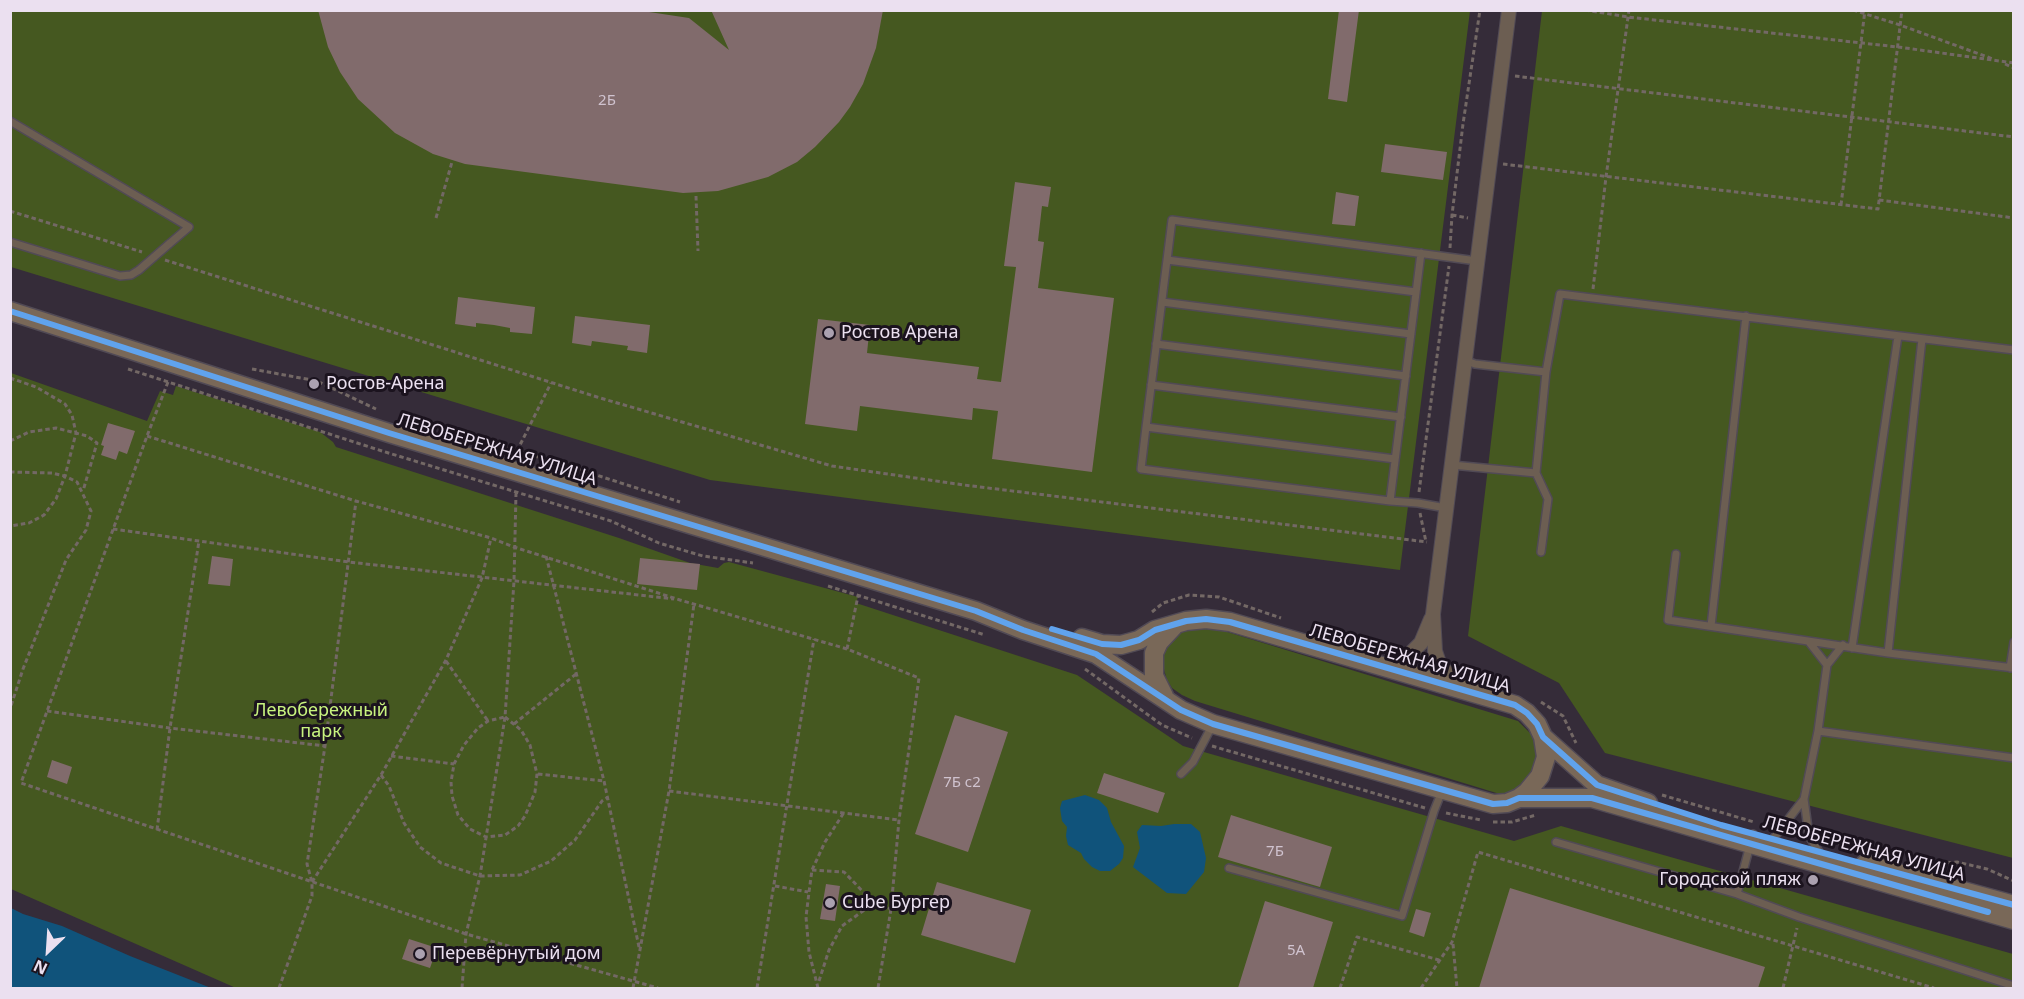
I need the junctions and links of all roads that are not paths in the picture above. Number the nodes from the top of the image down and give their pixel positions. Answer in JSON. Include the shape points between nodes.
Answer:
{"nodes":[{"id":1,"x":1509,"y":10,"type":"edge"},
{"id":2,"x":10,"y":121,"type":"edge"},
{"id":3,"x":10,"y":242,"type":"edge"},
{"id":4,"x":1421,"y":253,"type":"junction"},
{"id":5,"x":1167,"y":260,"type":"junction"},
{"id":6,"x":1477,"y":261,"type":"junction"},
{"id":7,"x":1416,"y":292,"type":"junction"},
{"id":8,"x":1162,"y":302,"type":"junction"},
{"id":9,"x":10,"y":310,"type":"edge"},
{"id":10,"x":1746,"y":316,"type":"junction"},
{"id":11,"x":1411,"y":334,"type":"junction"},
{"id":12,"x":1898,"y":336,"type":"junction"},
{"id":13,"x":1922,"y":339,"type":"junction"},
{"id":14,"x":1156,"y":344,"type":"junction"},
{"id":15,"x":2013,"y":350,"type":"edge"},
{"id":16,"x":1464,"y":360,"type":"junction"},
{"id":17,"x":1546,"y":372,"type":"junction"},
{"id":18,"x":1406,"y":376,"type":"junction"},
{"id":19,"x":1151,"y":385,"type":"junction"},
{"id":20,"x":1401,"y":417,"type":"junction"},
{"id":21,"x":1146,"y":427,"type":"junction"},
{"id":22,"x":1395,"y":459,"type":"junction"},
{"id":23,"x":1451,"y":465,"type":"junction"},
{"id":24,"x":1536,"y":473,"type":"junction"},
{"id":25,"x":1390,"y":501,"type":"junction"},
{"id":26,"x":1446,"y":508,"type":"junction"},
{"id":27,"x":1541,"y":552,"type":"dead end"},
{"id":28,"x":1676,"y":554,"type":"dead end"},
{"id":29,"x":976,"y":611,"type":"junction"},
{"id":30,"x":1433,"y":614,"type":"junction"},
{"id":31,"x":1175,"y":625,"type":"junction"},
{"id":32,"x":1711,"y":626,"type":"junction"},
{"id":33,"x":1809,"y":642,"type":"junction"},
{"id":34,"x":2013,"y":642,"type":"edge"},
{"id":35,"x":1843,"y":645,"type":"junction"},
{"id":36,"x":1852,"y":648,"type":"junction"},
{"id":37,"x":1888,"y":653,"type":"junction"},
{"id":38,"x":1827,"y":665,"type":"junction"},
{"id":39,"x":1381,"y":666,"type":"junction"},
{"id":40,"x":2012,"y":668,"type":"edge"},
{"id":41,"x":1470,"y":693,"type":"junction"},
{"id":42,"x":1165,"y":698,"type":"junction"},
{"id":43,"x":1213,"y":724,"type":"junction"},
{"id":44,"x":1818,"y":731,"type":"junction"},
{"id":45,"x":1543,"y":737,"type":"junction"},
{"id":46,"x":2013,"y":759,"type":"edge"},
{"id":47,"x":1181,"y":774,"type":"dead end"},
{"id":48,"x":1442,"y":791,"type":"junction"},
{"id":49,"x":1519,"y":798,"type":"junction"},
{"id":50,"x":1804,"y":799,"type":"junction"},
{"id":51,"x":1777,"y":834,"type":"junction"},
{"id":52,"x":1752,"y":839,"type":"junction"},
{"id":53,"x":1556,"y":842,"type":"dead end"},
{"id":54,"x":1819,"y":852,"type":"junction"},
{"id":55,"x":1229,"y":868,"type":"dead end"},
{"id":56,"x":1737,"y":894,"type":"junction"},
{"id":57,"x":2013,"y":905,"type":"edge"},
{"id":58,"x":2013,"y":921,"type":"edge"},
{"id":59,"x":2013,"y":986,"type":"edge"}],
"edges":[{"from":1,"to":6,"type":"street"},
{"from":2,"to":3,"type":"lane","bridge":true,"via":[[189,227],[140,270],[120,276]]},
{"from":4,"to":5,"type":"lane","via":[[1172,220]]},
{"from":4,"to":6,"type":"lane"},
{"from":4,"to":7,"type":"lane"},
{"from":5,"to":7,"type":"lane"},
{"from":5,"to":8,"type":"lane"},
{"from":6,"to":16,"type":"street"},
{"from":7,"to":11,"type":"lane"},
{"from":8,"to":11,"type":"lane"},
{"from":8,"to":14,"type":"lane"},
{"from":9,"to":29,"type":"main road","name":"ЛЕВОБЕРЕЖНАЯ УЛИЦА","via":[[388,433]]},
{"from":10,"to":12,"type":"lane"},
{"from":10,"to":17,"type":"lane","via":[[1560,294]]},
{"from":10,"to":32,"type":"lane"},
{"from":11,"to":18,"type":"lane"},
{"from":12,"to":13,"type":"lane"},
{"from":12,"to":36,"type":"lane"},
{"from":13,"to":15,"type":"lane"},
{"from":13,"to":37,"type":"lane"},
{"from":14,"to":18,"type":"lane"},
{"from":14,"to":19,"type":"lane"},
{"from":16,"to":17,"type":"lane"},
{"from":16,"to":23,"type":"street"},
{"from":17,"to":24,"type":"lane"},
{"from":18,"to":20,"type":"lane"},
{"from":19,"to":20,"type":"lane"},
{"from":19,"to":21,"type":"lane"},
{"from":20,"to":22,"type":"lane"},
{"from":21,"to":22,"type":"lane"},
{"from":21,"to":25,"type":"lane","via":[[1141,469]]},
{"from":22,"to":25,"type":"lane"},
{"from":23,"to":24,"type":"lane"},
{"from":23,"to":26,"type":"street"},
{"from":24,"to":27,"type":"lane","via":[[1548,499]]},
{"from":25,"to":26,"type":"lane"},
{"from":26,"to":30,"type":"street"},
{"from":28,"to":32,"type":"lane","via":[[1668,620]]},
{"from":29,"to":31,"type":"main road","name":"ЛЕВОБЕРЕЖНАЯ УЛИЦА","via":[[1102,644],[1121,645]]},
{"from":29,"to":42,"type":"main road","name":"ЛЕВОБЕРЕЖНАЯ УЛИЦА","via":[[1096,654]]},
{"from":30,"to":39,"type":"street","via":[[1421,643],[1403,658]]},
{"from":30,"to":41,"type":"street","via":[[1440,666]]},
{"from":31,"to":39,"type":"main road","name":"ЛЕВОБЕРЕЖНАЯ УЛИЦА","via":[[1206,618],[1230,622]]},
{"from":31,"to":42,"type":"main road","via":[[1158,642],[1154,653],[1154,676]]},
{"from":32,"to":33,"type":"lane"},
{"from":33,"to":35,"type":"lane"},
{"from":33,"to":38,"type":"lane"},
{"from":34,"to":40,"type":"lane"},
{"from":35,"to":36,"type":"lane"},
{"from":35,"to":38,"type":"lane"},
{"from":36,"to":37,"type":"lane"},
{"from":37,"to":40,"type":"lane"},
{"from":38,"to":44,"type":"lane"},
{"from":39,"to":41,"type":"main road","name":"ЛЕВОБЕРЕЖНАЯ УЛИЦА"},
{"from":41,"to":45,"type":"main road","name":"ЛЕВОБЕРЕЖНАЯ УЛИЦА","via":[[1515,705],[1537,724]]},
{"from":42,"to":43,"type":"main road","name":"ЛЕВОБЕРЕЖНАЯ УЛИЦА"},
{"from":43,"to":47,"type":"lane","via":[[1193,762]]},
{"from":43,"to":48,"type":"main road","name":"ЛЕВОБЕРЕЖНАЯ УЛИЦА"},
{"from":44,"to":46,"type":"lane"},
{"from":44,"to":50,"type":"lane"},
{"from":45,"to":49,"type":"main road","via":[[1546,757],[1540,776]]},
{"from":45,"to":52,"type":"main road","name":"ЛЕВОБЕРЕЖНАЯ УЛИЦА","via":[[1597,784]]},
{"from":48,"to":49,"type":"main road","name":"ЛЕВОБЕРЕЖНАЯ УЛИЦА","via":[[1493,804]]},
{"from":48,"to":55,"type":"lane","via":[[1402,916]]},
{"from":49,"to":52,"type":"main road","name":"ЛЕВОБЕРЕЖНАЯ УЛИЦА","via":[[1592,798]]},
{"from":50,"to":51,"type":"lane"},
{"from":50,"to":54,"type":"lane","via":[[1809,836]]},
{"from":51,"to":52,"type":"main road","name":"ЛЕВОБЕРЕЖНАЯ УЛИЦА"},
{"from":51,"to":54,"type":"main road","name":"ЛЕВОБЕРЕЖНАЯ УЛИЦА"},
{"from":52,"to":56,"type":"lane"},
{"from":52,"to":58,"type":"main road","name":"ЛЕВОБЕРЕЖНАЯ УЛИЦА"},
{"from":53,"to":56,"type":"lane"},
{"from":54,"to":57,"type":"main road","name":"ЛЕВОБЕРЕЖНАЯ УЛИЦА"},
{"from":56,"to":59,"type":"lane"}]}
